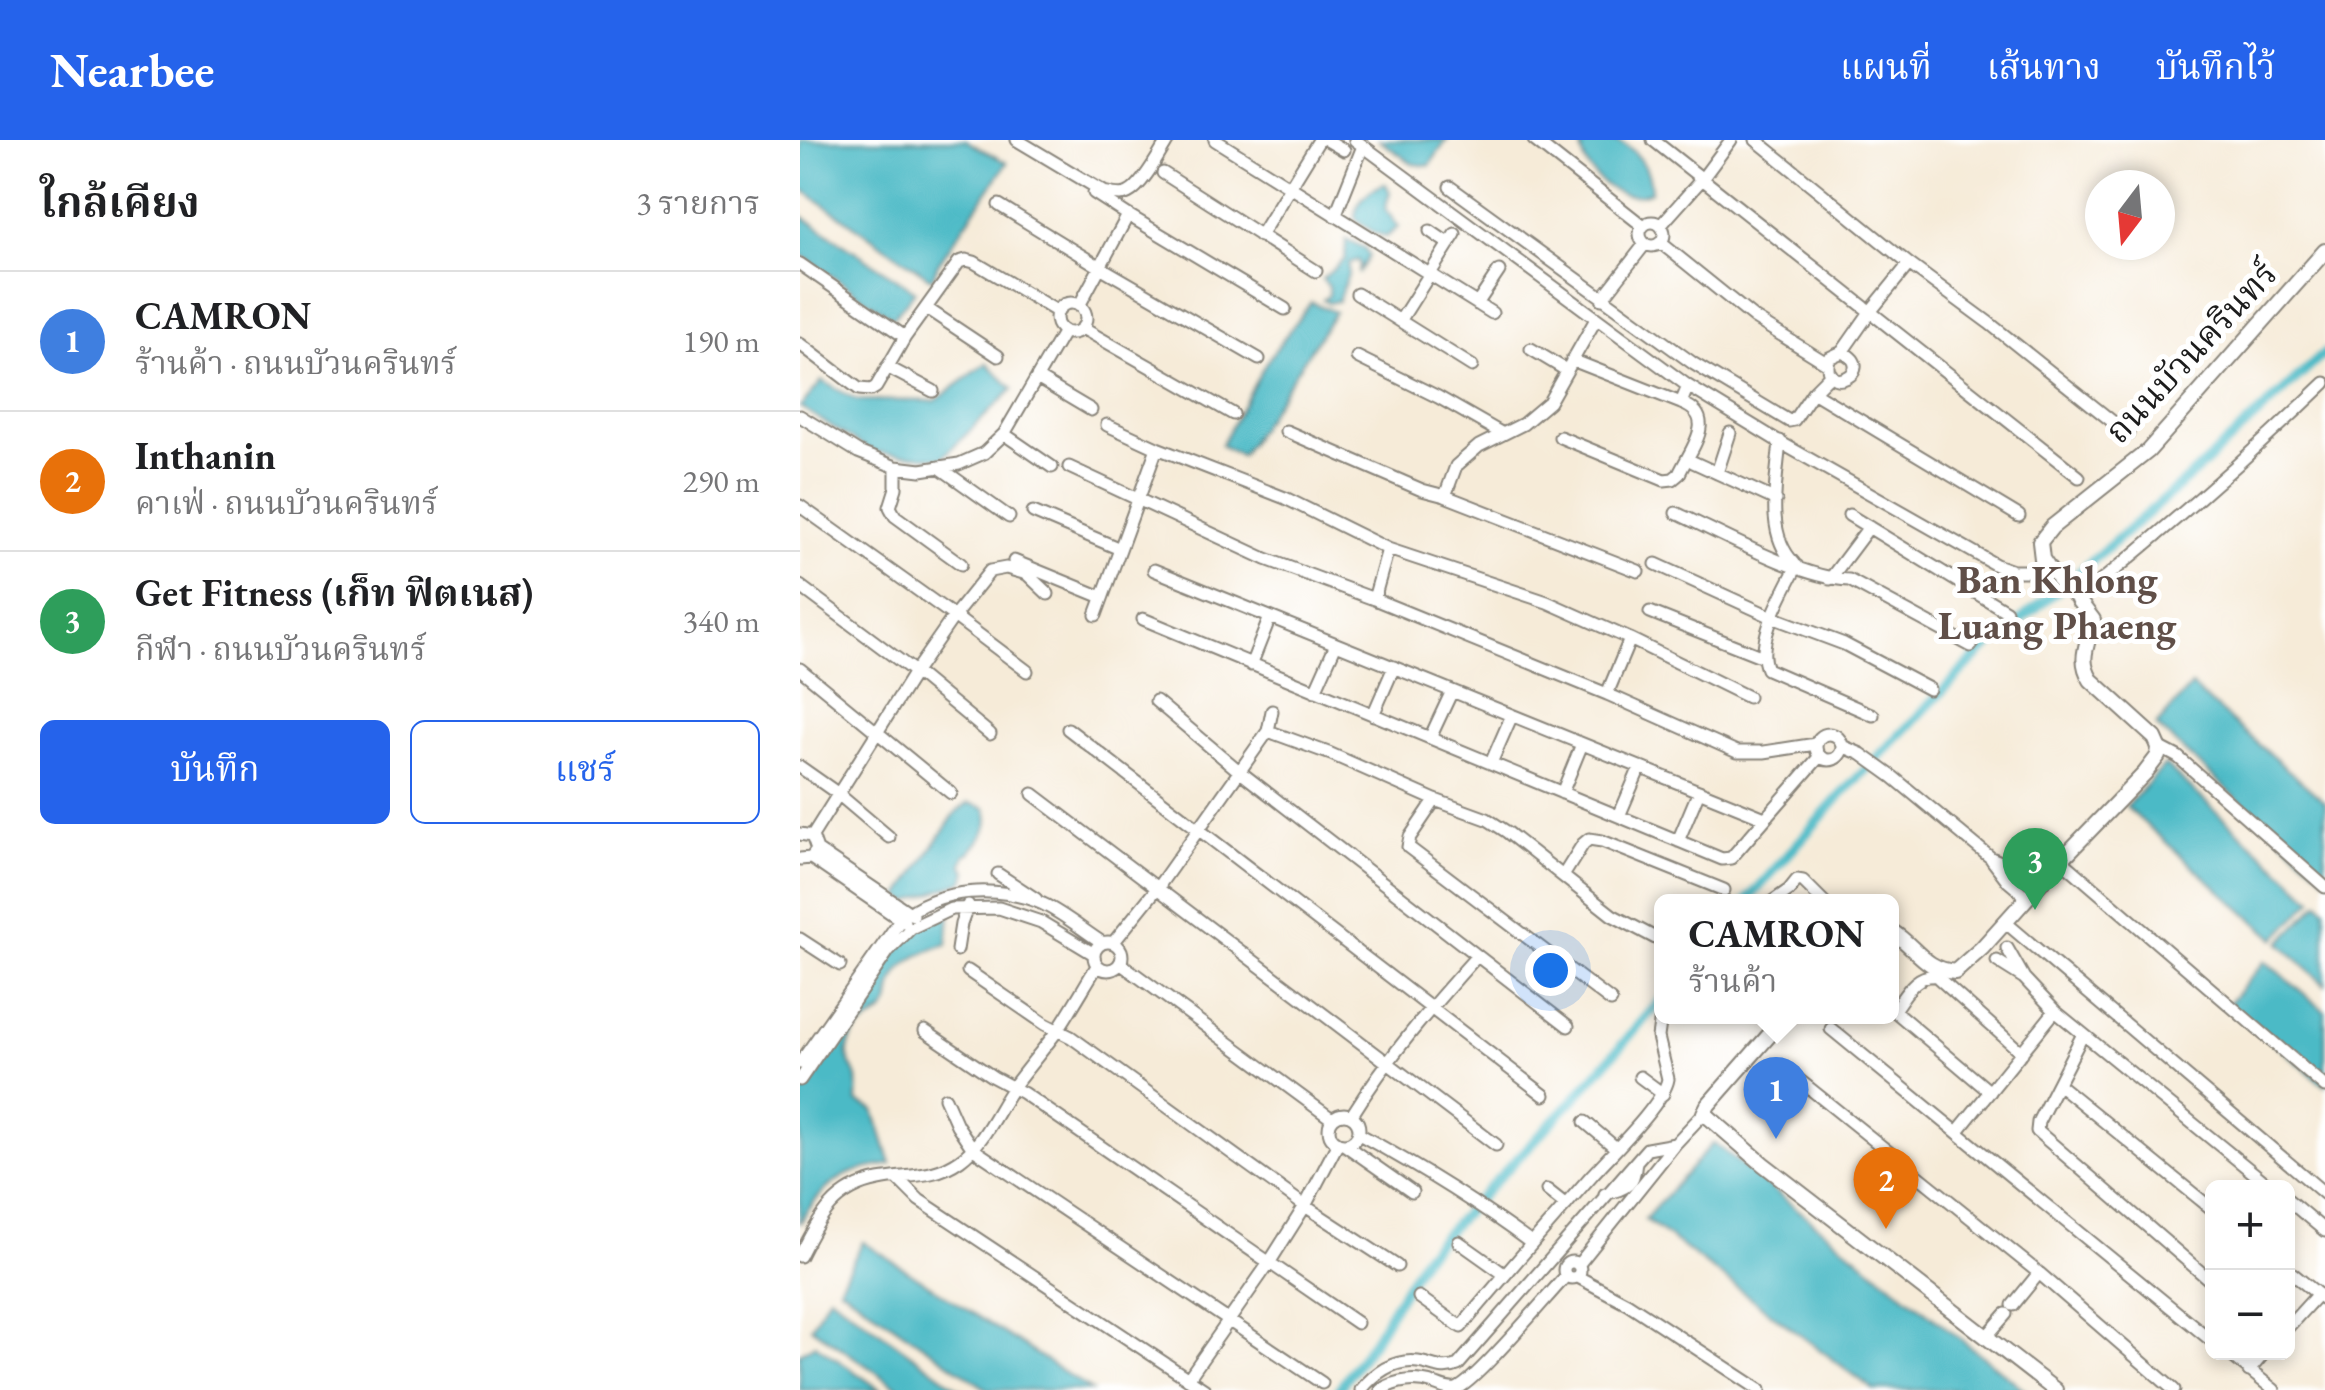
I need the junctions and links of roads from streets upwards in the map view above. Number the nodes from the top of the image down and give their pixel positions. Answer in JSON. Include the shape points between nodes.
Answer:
{"nodes":[{"id":1,"x":1017,"y":140,"type":"edge"},
{"id":2,"x":1168,"y":140,"type":"edge"},
{"id":3,"x":1214,"y":140,"type":"edge"},
{"id":4,"x":1323,"y":140,"type":"edge"},
{"id":5,"x":1534,"y":140,"type":"edge"},
{"id":6,"x":1653,"y":140,"type":"edge"},
{"id":7,"x":1731,"y":140,"type":"edge"},
{"id":8,"x":1756,"y":140,"type":"edge"},
{"id":9,"x":1359,"y":143,"type":"edge"},
{"id":10,"x":1344,"y":150,"type":"dead end"},
{"id":11,"x":1034,"y":156,"type":"dead end"},
{"id":12,"x":1163,"y":173,"type":"dead end"},
{"id":13,"x":1702,"y":179,"type":"junction"},
{"id":14,"x":1290,"y":187,"type":"junction"},
{"id":15,"x":1450,"y":188,"type":"dead end"},
{"id":16,"x":999,"y":204,"type":"dead end"},
{"id":17,"x":1128,"y":215,"type":"junction"},
{"id":18,"x":1335,"y":216,"type":"junction"},
{"id":19,"x":1661,"y":225,"type":"junction"},
{"id":20,"x":1642,"y":226,"type":"junction"},
{"id":21,"x":1430,"y":231,"type":"dead end"},
{"id":22,"x":1260,"y":236,"type":"junction"},
{"id":23,"x":1661,"y":243,"type":"junction"},
{"id":24,"x":1645,"y":244,"type":"junction"},
{"id":25,"x":2325,"y":251,"type":"edge"},
{"id":26,"x":800,"y":264,"type":"edge"},
{"id":27,"x":1909,"y":264,"type":"junction"},
{"id":28,"x":1100,"y":267,"type":"junction"},
{"id":29,"x":1316,"y":270,"type":"dead end"},
{"id":30,"x":1499,"y":271,"type":"dead end"},
{"id":31,"x":1430,"y":274,"type":"junction"},
{"id":32,"x":1357,"y":294,"type":"dead end"},
{"id":33,"x":1602,"y":298,"type":"junction"},
{"id":34,"x":1477,"y":304,"type":"junction"},
{"id":35,"x":1080,"y":306,"type":"junction"},
{"id":36,"x":926,"y":308,"type":"junction"},
{"id":37,"x":1285,"y":309,"type":"dead end"},
{"id":38,"x":1058,"y":312,"type":"junction"},
{"id":39,"x":1870,"y":312,"type":"junction"},
{"id":40,"x":1492,"y":313,"type":"dead end"},
{"id":41,"x":1596,"y":319,"type":"junction"},
{"id":42,"x":1400,"y":321,"type":"junction"},
{"id":43,"x":1082,"y":328,"type":"junction"},
{"id":44,"x":1064,"y":331,"type":"junction"},
{"id":45,"x":905,"y":337,"type":"junction"},
{"id":46,"x":800,"y":344,"type":"edge"},
{"id":47,"x":1531,"y":349,"type":"dead end"},
{"id":48,"x":1842,"y":352,"type":"junction"},
{"id":49,"x":998,"y":356,"type":"dead end"},
{"id":50,"x":1357,"y":357,"type":"dead end"},
{"id":51,"x":1259,"y":360,"type":"dead end"},
{"id":52,"x":1570,"y":365,"type":"junction"},
{"id":53,"x":887,"y":366,"type":"junction"},
{"id":54,"x":1472,"y":366,"type":"dead end"},
{"id":55,"x":1829,"y":369,"type":"junction"},
{"id":56,"x":1036,"y":378,"type":"junction"},
{"id":57,"x":2325,"y":383,"type":"edge"},
{"id":58,"x":1688,"y":386,"type":"junction"},
{"id":59,"x":932,"y":391,"type":"dead end"},
{"id":60,"x":1813,"y":392,"type":"junction"},
{"id":61,"x":1681,"y":403,"type":"junction"},
{"id":62,"x":1091,"y":410,"type":"dead end"},
{"id":63,"x":1233,"y":414,"type":"dead end"},
{"id":64,"x":800,"y":416,"type":"edge"},
{"id":65,"x":1108,"y":424,"type":"dead end"},
{"id":66,"x":1286,"y":432,"type":"dead end"},
{"id":67,"x":1502,"y":433,"type":"junction"},
{"id":68,"x":1730,"y":433,"type":"dead end"},
{"id":69,"x":1004,"y":434,"type":"junction"},
{"id":70,"x":2128,"y":434,"type":"dead end"},
{"id":71,"x":1560,"y":436,"type":"dead end"},
{"id":72,"x":1780,"y":442,"type":"junction"},
{"id":73,"x":1157,"y":448,"type":"junction"},
{"id":74,"x":1693,"y":462,"type":"dead end"},
{"id":75,"x":896,"y":467,"type":"junction"},
{"id":76,"x":939,"y":467,"type":"junction"},
{"id":77,"x":1052,"y":467,"type":"dead end"},
{"id":78,"x":1069,"y":467,"type":"dead end"},
{"id":79,"x":1717,"y":473,"type":"junction"},
{"id":80,"x":2079,"y":477,"type":"dead end"},
{"id":81,"x":1444,"y":496,"type":"junction"},
{"id":82,"x":1138,"y":499,"type":"junction"},
{"id":83,"x":1776,"y":500,"type":"junction"},
{"id":84,"x":800,"y":506,"type":"edge"},
{"id":85,"x":1033,"y":512,"type":"dead end"},
{"id":86,"x":1676,"y":512,"type":"dead end"},
{"id":87,"x":1849,"y":515,"type":"dead end"},
{"id":88,"x":1009,"y":516,"type":"dead end"},
{"id":89,"x":2019,"y":516,"type":"dead end"},
{"id":90,"x":1868,"y":527,"type":"junction"},
{"id":91,"x":1120,"y":548,"type":"junction"},
{"id":92,"x":1388,"y":549,"type":"junction"},
{"id":93,"x":1014,"y":561,"type":"dead end"},
{"id":94,"x":961,"y":564,"type":"dead end"},
{"id":95,"x":1656,"y":564,"type":"dead end"},
{"id":96,"x":1797,"y":566,"type":"junction"},
{"id":97,"x":1154,"y":570,"type":"dead end"},
{"id":98,"x":1638,"y":571,"type":"dead end"},
{"id":99,"x":2054,"y":575,"type":"junction"},
{"id":100,"x":1830,"y":579,"type":"junction"},
{"id":101,"x":800,"y":586,"type":"edge"},
{"id":102,"x":1048,"y":594,"type":"dead end"},
{"id":103,"x":1102,"y":597,"type":"junction"},
{"id":104,"x":2076,"y":597,"type":"junction"},
{"id":105,"x":1374,"y":600,"type":"junction"},
{"id":106,"x":2006,"y":611,"type":"dead end"},
{"id":107,"x":1650,"y":612,"type":"dead end"},
{"id":108,"x":1096,"y":614,"type":"dead end"},
{"id":109,"x":954,"y":616,"type":"junction"},
{"id":110,"x":1270,"y":617,"type":"junction"},
{"id":111,"x":1772,"y":617,"type":"junction"},
{"id":112,"x":1143,"y":620,"type":"dead end"},
{"id":113,"x":1630,"y":639,"type":"junction"},
{"id":114,"x":1336,"y":644,"type":"junction"},
{"id":115,"x":1971,"y":646,"type":"dead end"},
{"id":116,"x":1763,"y":657,"type":"junction"},
{"id":117,"x":1251,"y":664,"type":"junction"},
{"id":118,"x":1394,"y":668,"type":"junction"},
{"id":119,"x":800,"y":670,"type":"edge"},
{"id":120,"x":1027,"y":671,"type":"dead end"},
{"id":121,"x":915,"y":672,"type":"junction"},
{"id":122,"x":1929,"y":689,"type":"dead end"},
{"id":123,"x":1452,"y":690,"type":"junction"},
{"id":124,"x":1315,"y":691,"type":"junction"},
{"id":125,"x":1607,"y":694,"type":"junction"},
{"id":126,"x":1748,"y":697,"type":"dead end"},
{"id":127,"x":1156,"y":701,"type":"dead end"},
{"id":128,"x":1272,"y":711,"type":"dead end"},
{"id":129,"x":1374,"y":715,"type":"junction"},
{"id":130,"x":1512,"y":715,"type":"junction"},
{"id":131,"x":1873,"y":716,"type":"dead end"},
{"id":132,"x":1068,"y":729,"type":"dead end"},
{"id":133,"x":1268,"y":731,"type":"junction"},
{"id":134,"x":876,"y":733,"type":"junction"},
{"id":135,"x":990,"y":734,"type":"dead end"},
{"id":136,"x":1430,"y":738,"type":"junction"},
{"id":137,"x":1582,"y":744,"type":"junction"},
{"id":138,"x":1842,"y":746,"type":"junction"},
{"id":139,"x":2159,"y":747,"type":"junction"},
{"id":140,"x":1818,"y":750,"type":"junction"},
{"id":141,"x":1491,"y":764,"type":"junction"},
{"id":142,"x":800,"y":766,"type":"edge"},
{"id":143,"x":1640,"y":767,"type":"junction"},
{"id":144,"x":1239,"y":770,"type":"junction"},
{"id":145,"x":1699,"y":791,"type":"junction"},
{"id":146,"x":837,"y":793,"type":"junction"},
{"id":147,"x":951,"y":793,"type":"dead end"},
{"id":148,"x":1562,"y":793,"type":"junction"},
{"id":149,"x":1033,"y":794,"type":"dead end"},
{"id":150,"x":1436,"y":800,"type":"junction"},
{"id":151,"x":1618,"y":816,"type":"junction"},
{"id":152,"x":1765,"y":818,"type":"junction"},
{"id":153,"x":1198,"y":829,"type":"junction"},
{"id":154,"x":806,"y":835,"type":"edge"},
{"id":155,"x":890,"y":837,"type":"dead end"},
{"id":156,"x":1678,"y":841,"type":"junction"},
{"id":157,"x":809,"y":856,"type":"edge"},
{"id":158,"x":2061,"y":860,"type":"junction"},
{"id":159,"x":998,"y":874,"type":"dead end"},
{"id":160,"x":1563,"y":876,"type":"junction"},
{"id":161,"x":1158,"y":886,"type":"junction"},
{"id":162,"x":2325,"y":887,"type":"edge"},
{"id":163,"x":1724,"y":890,"type":"dead end"},
{"id":164,"x":968,"y":891,"type":"junction"},
{"id":165,"x":2031,"y":892,"type":"junction"},
{"id":166,"x":998,"y":893,"type":"junction"},
{"id":167,"x":1783,"y":894,"type":"edge"},
{"id":168,"x":1816,"y":894,"type":"edge"},
{"id":169,"x":1044,"y":904,"type":"junction"},
{"id":170,"x":998,"y":908,"type":"junction"},
{"id":171,"x":968,"y":909,"type":"junction"},
{"id":172,"x":911,"y":920,"type":"junction"},
{"id":173,"x":2005,"y":922,"type":"junction"},
{"id":174,"x":1654,"y":936,"type":"edge"},
{"id":175,"x":1899,"y":938,"type":"edge"},
{"id":176,"x":800,"y":939,"type":"edge"},
{"id":177,"x":2000,"y":942,"type":"junction"},
{"id":178,"x":957,"y":950,"type":"dead end"},
{"id":179,"x":1102,"y":951,"type":"junction"},
{"id":180,"x":1990,"y":955,"type":"junction"},
{"id":181,"x":1477,"y":956,"type":"junction"},
{"id":182,"x":1120,"y":963,"type":"junction"},
{"id":183,"x":840,"y":965,"type":"dead end"},
{"id":184,"x":968,"y":972,"type":"dead end"},
{"id":185,"x":2024,"y":978,"type":"junction"},
{"id":186,"x":1611,"y":1000,"type":"dead end"},
{"id":187,"x":1899,"y":1001,"type":"edge"},
{"id":188,"x":1430,"y":1008,"type":"junction"},
{"id":189,"x":2055,"y":1011,"type":"junction"},
{"id":190,"x":1899,"y":1015,"type":"edge"},
{"id":191,"x":1660,"y":1024,"type":"edge"},
{"id":192,"x":1779,"y":1024,"type":"edge"},
{"id":193,"x":1568,"y":1026,"type":"dead end"},
{"id":194,"x":1831,"y":1029,"type":"dead end"},
{"id":195,"x":1058,"y":1030,"type":"junction"},
{"id":196,"x":925,"y":1031,"type":"dead end"},
{"id":197,"x":2084,"y":1034,"type":"junction"},
{"id":198,"x":815,"y":1050,"type":"junction"},
{"id":199,"x":2022,"y":1053,"type":"junction"},
{"id":200,"x":1387,"y":1062,"type":"junction"},
{"id":201,"x":800,"y":1063,"type":"edge"},
{"id":202,"x":1788,"y":1071,"type":"dead end"},
{"id":203,"x":1640,"y":1077,"type":"dead end"},
{"id":204,"x":800,"y":1080,"type":"edge"},
{"id":205,"x":2058,"y":1084,"type":"junction"},
{"id":206,"x":2325,"y":1087,"type":"edge"},
{"id":207,"x":1013,"y":1088,"type":"junction"},
{"id":208,"x":1990,"y":1092,"type":"junction"},
{"id":209,"x":1663,"y":1094,"type":"junction"},
{"id":210,"x":1544,"y":1095,"type":"dead end"},
{"id":211,"x":945,"y":1098,"type":"dead end"},
{"id":212,"x":1704,"y":1113,"type":"junction"},
{"id":213,"x":1352,"y":1115,"type":"junction"},
{"id":214,"x":1332,"y":1119,"type":"junction"},
{"id":215,"x":1584,"y":1122,"type":"dead end"},
{"id":216,"x":1958,"y":1131,"type":"junction"},
{"id":217,"x":1360,"y":1134,"type":"junction"},
{"id":218,"x":1341,"y":1144,"type":"junction"},
{"id":219,"x":1496,"y":1144,"type":"dead end"},
{"id":220,"x":1676,"y":1144,"type":"junction"},
{"id":221,"x":1616,"y":1148,"type":"junction"},
{"id":222,"x":974,"y":1149,"type":"junction"},
{"id":223,"x":897,"y":1178,"type":"junction"},
{"id":224,"x":2262,"y":1180,"type":"edge"},
{"id":225,"x":1548,"y":1190,"type":"dead end"},
{"id":226,"x":1412,"y":1192,"type":"dead end"},
{"id":227,"x":2325,"y":1194,"type":"edge"},
{"id":228,"x":2205,"y":1203,"type":"edge"},
{"id":229,"x":1566,"y":1205,"type":"junction"},
{"id":230,"x":1305,"y":1206,"type":"junction"},
{"id":231,"x":2295,"y":1206,"type":"edge"},
{"id":232,"x":2325,"y":1231,"type":"edge"},
{"id":233,"x":1459,"y":1242,"type":"dead end"},
{"id":234,"x":1531,"y":1243,"type":"junction"},
{"id":235,"x":800,"y":1256,"type":"edge"},
{"id":236,"x":1268,"y":1263,"type":"junction"},
{"id":237,"x":1397,"y":1266,"type":"dead end"},
{"id":238,"x":1574,"y":1273,"type":"junction"},
{"id":239,"x":2038,"y":1273,"type":"junction"},
{"id":240,"x":1504,"y":1274,"type":"junction"},
{"id":241,"x":2205,"y":1276,"type":"edge"},
{"id":242,"x":2295,"y":1276,"type":"edge"},
{"id":243,"x":1419,"y":1297,"type":"dead end"},
{"id":244,"x":2322,"y":1297,"type":"edge"},
{"id":245,"x":1228,"y":1320,"type":"junction"},
{"id":246,"x":2295,"y":1322,"type":"edge"},
{"id":247,"x":1358,"y":1323,"type":"dead end"},
{"id":248,"x":2205,"y":1335,"type":"edge"},
{"id":249,"x":1987,"y":1336,"type":"junction"},
{"id":250,"x":2236,"y":1360,"type":"edge"},
{"id":251,"x":2258,"y":1360,"type":"edge"},
{"id":252,"x":2249,"y":1371,"type":"junction"},
{"id":253,"x":1188,"y":1379,"type":"junction"},
{"id":254,"x":1322,"y":1383,"type":"dead end"},
{"id":255,"x":1204,"y":1390,"type":"edge"},
{"id":256,"x":1361,"y":1390,"type":"edge"},
{"id":257,"x":1381,"y":1390,"type":"edge"},
{"id":258,"x":1760,"y":1390,"type":"edge"},
{"id":259,"x":2055,"y":1390,"type":"edge"},
{"id":260,"x":2174,"y":1390,"type":"edge"},
{"id":261,"x":2274,"y":1390,"type":"edge"}],
"edges":[{"from":1,"to":2,"type":"street","via":[[1117,196],[1139,184]]},
{"from":3,"to":14,"type":"street"},
{"from":4,"to":10,"type":"street"},
{"from":4,"to":14,"type":"street"},
{"from":5,"to":20,"type":"street"},
{"from":6,"to":13,"type":"street"},
{"from":7,"to":13,"type":"street"},
{"from":8,"to":27,"type":"street"},
{"from":9,"to":18,"type":"street"},
{"from":9,"to":41,"type":"street"},
{"from":11,"to":17,"type":"street"},
{"from":12,"to":22,"type":"street"},
{"from":13,"to":19,"type":"street"},
{"from":13,"to":39,"type":"street"},
{"from":14,"to":18,"type":"street"},
{"from":14,"to":22,"type":"street"},
{"from":15,"to":33,"type":"street"},
{"from":16,"to":28,"type":"street"},
{"from":17,"to":28,"type":"street"},
{"from":17,"to":37,"type":"street"},
{"from":18,"to":31,"type":"street"},
{"from":19,"to":20,"type":"street"},
{"from":19,"to":23,"type":"street"},
{"from":20,"to":24,"type":"street"},
{"from":21,"to":31,"type":"street","via":[[1452,239]]},
{"from":22,"to":29,"type":"street"},
{"from":23,"to":24,"type":"street"},
{"from":23,"to":55,"type":"street"},
{"from":24,"to":33,"type":"street"},
{"from":25,"to":99,"type":"street","name":"ถนนบัวนครินทร์","via":[[2148,451],[2052,526],[2040,542],[2042,560]]},
{"from":26,"to":45,"type":"street"},
{"from":27,"to":39,"type":"street"},
{"from":27,"to":70,"type":"street"},
{"from":28,"to":35,"type":"street"},
{"from":28,"to":51,"type":"street"},
{"from":30,"to":34,"type":"street"},
{"from":31,"to":34,"type":"street"},
{"from":31,"to":42,"type":"street"},
{"from":32,"to":42,"type":"street"},
{"from":33,"to":60,"type":"street","via":[[1789,421]]},
{"from":34,"to":40,"type":"street"},
{"from":35,"to":38,"type":"street"},
{"from":35,"to":43,"type":"street"},
{"from":36,"to":38,"type":"street","via":[[966,260]]},
{"from":36,"to":45,"type":"street"},
{"from":36,"to":49,"type":"street"},
{"from":38,"to":44,"type":"street"},
{"from":39,"to":48,"type":"street"},
{"from":39,"to":80,"type":"street"},
{"from":41,"to":52,"type":"street"},
{"from":41,"to":58,"type":"street"},
{"from":42,"to":54,"type":"street"},
{"from":43,"to":44,"type":"street"},
{"from":43,"to":63,"type":"street"},
{"from":44,"to":56,"type":"street"},
{"from":45,"to":53,"type":"street"},
{"from":46,"to":53,"type":"street","via":[[859,389],[876,386]]},
{"from":47,"to":52,"type":"street"},
{"from":48,"to":55,"type":"street"},
{"from":48,"to":55,"type":"street","via":[[1854,360],[1852,374],[1840,380]]},
{"from":50,"to":67,"type":"street"},
{"from":52,"to":61,"type":"street"},
{"from":52,"to":67,"type":"street","via":[[1549,402]]},
{"from":53,"to":59,"type":"street"},
{"from":55,"to":60,"type":"street"},
{"from":56,"to":62,"type":"street"},
{"from":56,"to":69,"type":"street"},
{"from":57,"to":104,"type":"street","via":[[2148,544]]},
{"from":58,"to":61,"type":"street"},
{"from":58,"to":72,"type":"street"},
{"from":60,"to":89,"type":"street"},
{"from":61,"to":71,"type":"street","via":[[1694,408],[1702,426],[1674,478],[1664,480]]},
{"from":64,"to":75,"type":"street"},
{"from":65,"to":73,"type":"street"},
{"from":66,"to":81,"type":"street"},
{"from":67,"to":81,"type":"street","via":[[1456,466]]},
{"from":68,"to":79,"type":"street"},
{"from":69,"to":76,"type":"street","via":[[984,452]]},
{"from":69,"to":77,"type":"street"},
{"from":72,"to":83,"type":"street"},
{"from":72,"to":99,"type":"street","via":[[1996,565]]},
{"from":73,"to":82,"type":"street"},
{"from":73,"to":92,"type":"street","via":[[1284,498]]},
{"from":74,"to":79,"type":"street"},
{"from":75,"to":76,"type":"street"},
{"from":75,"to":94,"type":"street","via":[[895,516]]},
{"from":76,"to":88,"type":"street"},
{"from":78,"to":82,"type":"street"},
{"from":79,"to":83,"type":"street"},
{"from":81,"to":98,"type":"street"},
{"from":82,"to":91,"type":"street"},
{"from":82,"to":105,"type":"street"},
{"from":83,"to":96,"type":"street","via":[[1778,541]]},
{"from":84,"to":109,"type":"street"},
{"from":85,"to":91,"type":"street"},
{"from":86,"to":96,"type":"street"},
{"from":87,"to":90,"type":"street"},
{"from":90,"to":100,"type":"street"},
{"from":90,"to":106,"type":"street"},
{"from":91,"to":103,"type":"street"},
{"from":92,"to":105,"type":"street"},
{"from":92,"to":113,"type":"street","via":[[1547,602]]},
{"from":93,"to":103,"type":"street"},
{"from":95,"to":111,"type":"street"},
{"from":96,"to":100,"type":"street"},
{"from":96,"to":111,"type":"street"},
{"from":97,"to":110,"type":"street"},
{"from":99,"to":104,"type":"street"},
{"from":100,"to":115,"type":"street","via":[[1849,580]]},
{"from":101,"to":121,"type":"street"},
{"from":102,"to":109,"type":"street","via":[[1028,574],[995,568]]},
{"from":103,"to":108,"type":"street"},
{"from":104,"to":139,"type":"street","via":[[2093,620],[2084,648],[2090,680]]},
{"from":105,"to":125,"type":"street"},
{"from":107,"to":116,"type":"street"},
{"from":109,"to":120,"type":"street"},
{"from":109,"to":121,"type":"street"},
{"from":110,"to":114,"type":"street"},
{"from":110,"to":117,"type":"street"},
{"from":111,"to":116,"type":"street"},
{"from":111,"to":122,"type":"street","via":[[1844,644]]},
{"from":112,"to":117,"type":"street"},
{"from":113,"to":125,"type":"street"},
{"from":113,"to":126,"type":"street"},
{"from":114,"to":118,"type":"street"},
{"from":114,"to":124,"type":"street"},
{"from":116,"to":131,"type":"street","via":[[1767,669]]},
{"from":117,"to":124,"type":"street"},
{"from":118,"to":123,"type":"street"},
{"from":118,"to":129,"type":"street"},
{"from":119,"to":134,"type":"street"},
{"from":121,"to":134,"type":"street"},
{"from":121,"to":135,"type":"street"},
{"from":123,"to":130,"type":"street"},
{"from":123,"to":136,"type":"street"},
{"from":124,"to":129,"type":"street"},
{"from":125,"to":140,"type":"street","via":[[1738,752]]},
{"from":127,"to":144,"type":"street"},
{"from":128,"to":133,"type":"street"},
{"from":129,"to":136,"type":"street"},
{"from":130,"to":137,"type":"street"},
{"from":130,"to":141,"type":"street"},
{"from":132,"to":153,"type":"street"},
{"from":133,"to":144,"type":"street"},
{"from":133,"to":150,"type":"street"},
{"from":134,"to":146,"type":"street"},
{"from":134,"to":147,"type":"street"},
{"from":136,"to":141,"type":"street"},
{"from":137,"to":143,"type":"street"},
{"from":137,"to":148,"type":"street"},
{"from":138,"to":140,"type":"street","via":[[1835,759]]},
{"from":138,"to":140,"type":"street","via":[[1832,734],[1820,736]]},
{"from":138,"to":165,"type":"street","via":[[2018,872]]},
{"from":139,"to":158,"type":"street","via":[[2146,773]]},
{"from":139,"to":162,"type":"street"},
{"from":140,"to":152,"type":"street"},
{"from":141,"to":148,"type":"street"},
{"from":142,"to":146,"type":"street"},
{"from":143,"to":145,"type":"street"},
{"from":143,"to":151,"type":"street"},
{"from":144,"to":153,"type":"street"},
{"from":144,"to":181,"type":"street"},
{"from":145,"to":152,"type":"street"},
{"from":145,"to":156,"type":"street"},
{"from":146,"to":154,"type":"street"},
{"from":146,"to":155,"type":"street"},
{"from":148,"to":151,"type":"street"},
{"from":149,"to":161,"type":"street"},
{"from":150,"to":160,"type":"street","via":[[1486,819]]},
{"from":150,"to":186,"type":"street","via":[[1408,846]]},
{"from":151,"to":156,"type":"street"},
{"from":152,"to":156,"type":"street","via":[[1728,860]]},
{"from":153,"to":161,"type":"street"},
{"from":153,"to":188,"type":"street"},
{"from":154,"to":157,"type":"street"},
{"from":157,"to":172,"type":"street"},
{"from":158,"to":165,"type":"street"},
{"from":158,"to":206,"type":"street"},
{"from":159,"to":169,"type":"street"},
{"from":160,"to":163,"type":"street","via":[[1589,838]]},
{"from":160,"to":174,"type":"street","via":[[1612,915]]},
{"from":161,"to":179,"type":"street"},
{"from":161,"to":200,"type":"street"},
{"from":164,"to":166,"type":"street"},
{"from":164,"to":171,"type":"street"},
{"from":164,"to":172,"type":"street"},
{"from":165,"to":173,"type":"street"},
{"from":166,"to":169,"type":"street"},
{"from":166,"to":170,"type":"street"},
{"from":167,"to":168,"type":"street","via":[[1797,880]]},
{"from":169,"to":179,"type":"street"},
{"from":170,"to":171,"type":"street"},
{"from":170,"to":179,"type":"street"},
{"from":171,"to":172,"type":"street"},
{"from":171,"to":178,"type":"street"},
{"from":172,"to":198,"type":"street"},
{"from":173,"to":177,"type":"street"},
{"from":173,"to":227,"type":"street"},
{"from":175,"to":180,"type":"street","via":[[1940,971],[1955,972]]},
{"from":176,"to":183,"type":"street"},
{"from":177,"to":180,"type":"street"},
{"from":177,"to":185,"type":"street"},
{"from":179,"to":182,"type":"street","via":[[1122,954]]},
{"from":179,"to":182,"type":"street","via":[[1110,970]]},
{"from":179,"to":195,"type":"street"},
{"from":180,"to":185,"type":"street"},
{"from":181,"to":188,"type":"street"},
{"from":181,"to":193,"type":"street"},
{"from":182,"to":214,"type":"street"},
{"from":184,"to":195,"type":"street"},
{"from":185,"to":189,"type":"street"},
{"from":187,"to":199,"type":"street","via":[[1919,978],[1936,976]]},
{"from":188,"to":200,"type":"street"},
{"from":188,"to":210,"type":"street"},
{"from":189,"to":197,"type":"street"},
{"from":189,"to":199,"type":"street"},
{"from":190,"to":208,"type":"street"},
{"from":191,"to":209,"type":"street","via":[[1668,1079]]},
{"from":192,"to":212,"type":"street"},
{"from":194,"to":216,"type":"street"},
{"from":195,"to":207,"type":"street"},
{"from":195,"to":230,"type":"street"},
{"from":196,"to":207,"type":"street"},
{"from":197,"to":205,"type":"street"},
{"from":197,"to":224,"type":"street"},
{"from":198,"to":201,"type":"street"},
{"from":198,"to":204,"type":"street"},
{"from":199,"to":208,"type":"street"},
{"from":200,"to":213,"type":"street"},
{"from":200,"to":219,"type":"street"},
{"from":202,"to":239,"type":"street"},
{"from":203,"to":209,"type":"street"},
{"from":205,"to":228,"type":"street"},
{"from":205,"to":241,"type":"street","via":[[2036,1131]]},
{"from":207,"to":222,"type":"street"},
{"from":207,"to":236,"type":"street"},
{"from":208,"to":216,"type":"street"},
{"from":209,"to":221,"type":"street"},
{"from":211,"to":222,"type":"street"},
{"from":212,"to":220,"type":"street"},
{"from":212,"to":249,"type":"street"},
{"from":213,"to":214,"type":"street"},
{"from":213,"to":217,"type":"street"},
{"from":214,"to":218,"type":"street","via":[[1328,1130]]},
{"from":215,"to":221,"type":"street"},
{"from":216,"to":248,"type":"street"},
{"from":217,"to":218,"type":"street"},
{"from":217,"to":234,"type":"street"},
{"from":218,"to":226,"type":"street"},
{"from":218,"to":230,"type":"street"},
{"from":220,"to":238,"type":"street"},
{"from":220,"to":256,"type":"street","via":[[1647,1148],[1625,1189],[1606,1194],[1458,1365],[1399,1362]]},
{"from":221,"to":229,"type":"street"},
{"from":222,"to":223,"type":"street","via":[[928,1176]]},
{"from":222,"to":245,"type":"street"},
{"from":223,"to":235,"type":"street","via":[[855,1187],[834,1201]]},
{"from":223,"to":253,"type":"street","via":[[919,1200]]},
{"from":225,"to":229,"type":"street"},
{"from":229,"to":234,"type":"street"},
{"from":230,"to":236,"type":"street"},
{"from":230,"to":237,"type":"street"},
{"from":231,"to":232,"type":"street"},
{"from":233,"to":240,"type":"street"},
{"from":234,"to":240,"type":"street"},
{"from":236,"to":245,"type":"street"},
{"from":236,"to":247,"type":"street"},
{"from":238,"to":257,"type":"street","via":[[1458,1388],[1402,1381]]},
{"from":238,"to":258,"type":"street"},
{"from":239,"to":249,"type":"street"},
{"from":239,"to":260,"type":"street"},
{"from":240,"to":243,"type":"street","via":[[1461,1326]]},
{"from":242,"to":244,"type":"street"},
{"from":244,"to":246,"type":"street"},
{"from":245,"to":253,"type":"street"},
{"from":245,"to":254,"type":"street"},
{"from":249,"to":259,"type":"street"},
{"from":250,"to":252,"type":"street"},
{"from":251,"to":252,"type":"street"},
{"from":252,"to":261,"type":"street"},
{"from":253,"to":255,"type":"street"}]}
